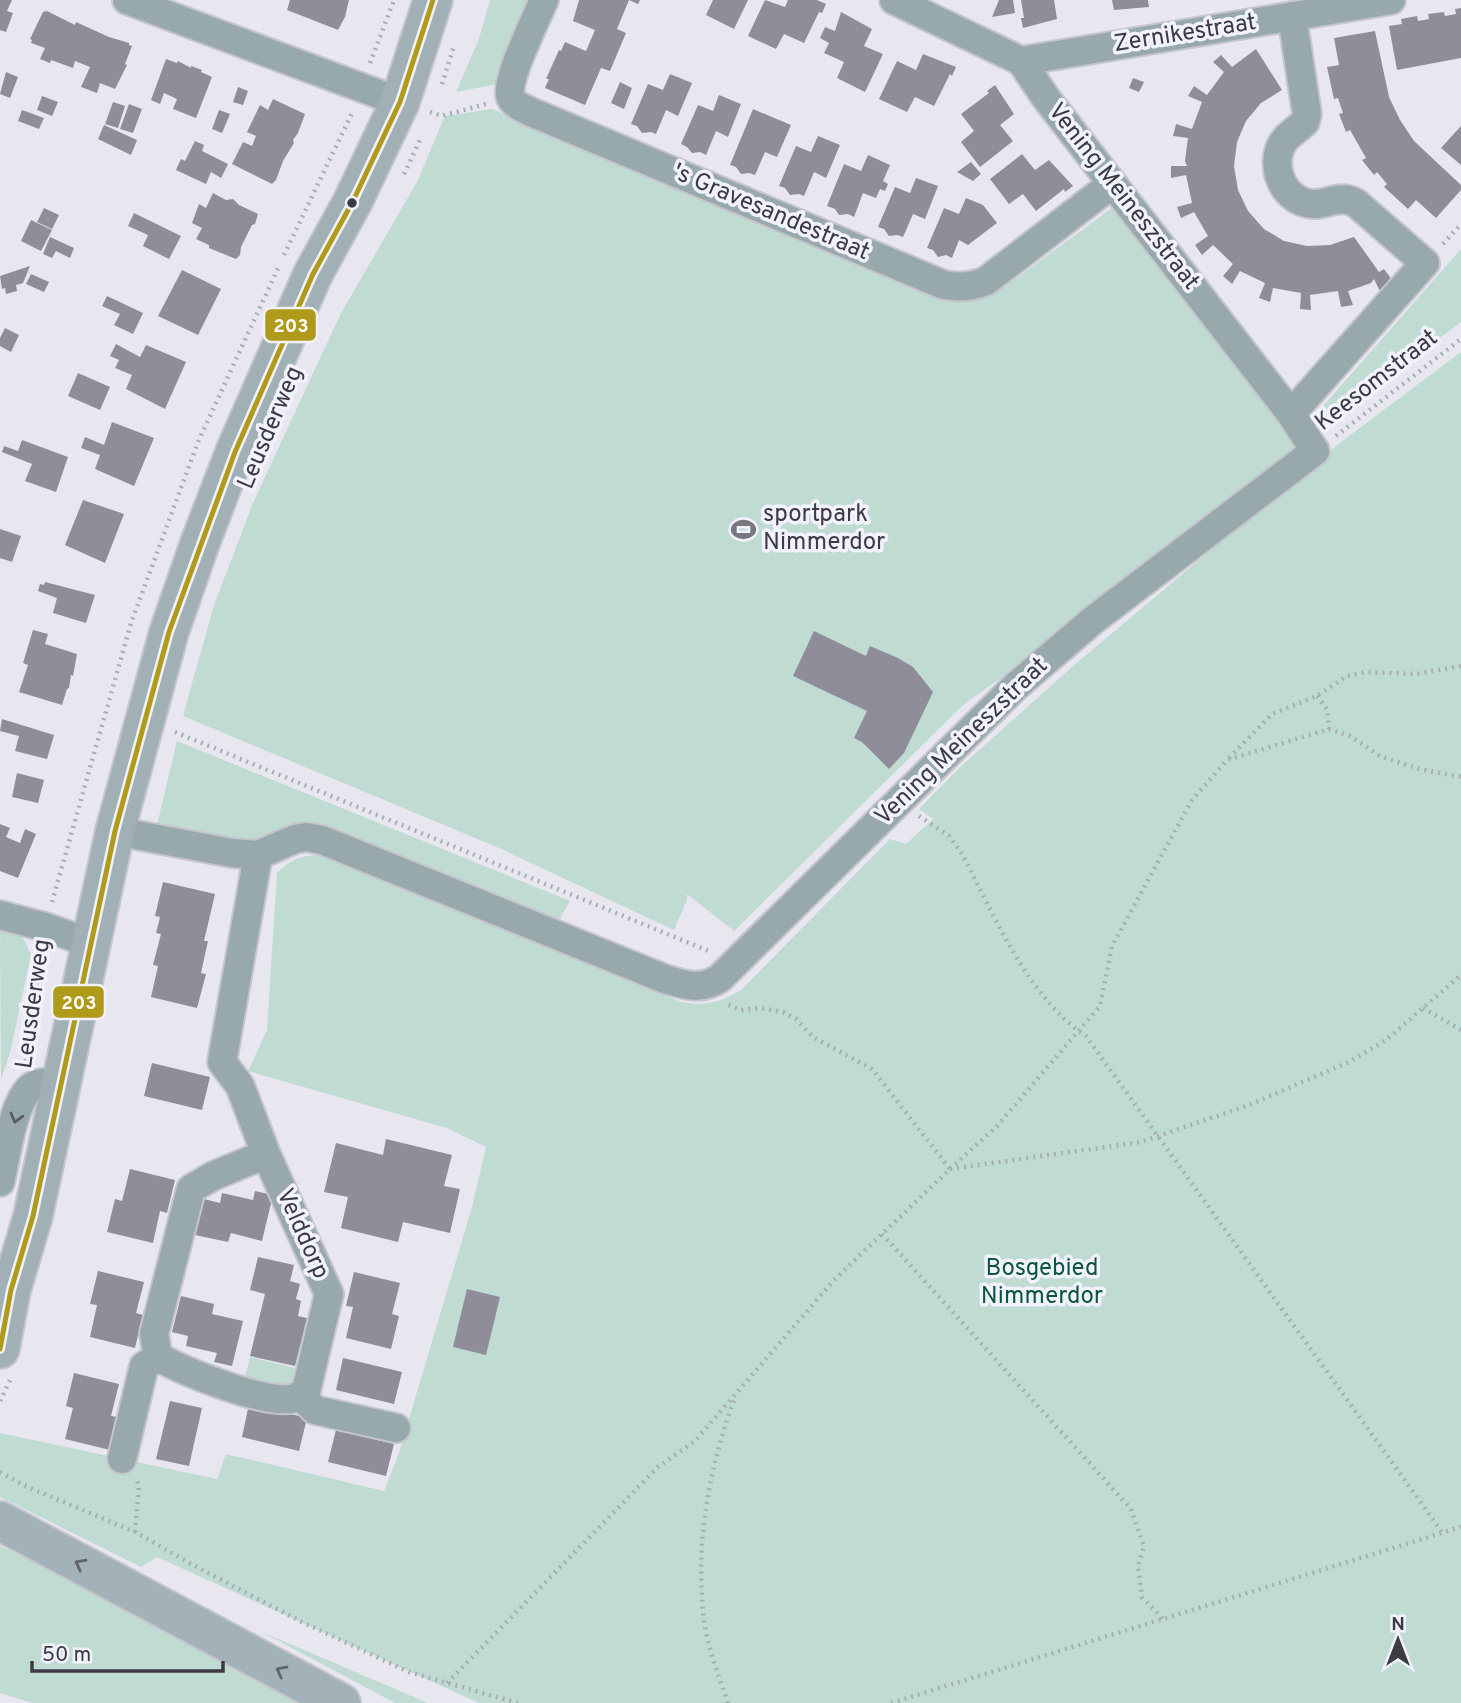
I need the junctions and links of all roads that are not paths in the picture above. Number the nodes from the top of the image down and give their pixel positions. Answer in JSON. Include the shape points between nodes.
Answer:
{"nodes":[{"id":1,"x":127,"y":0,"type":"edge"},
{"id":2,"x":433,"y":0,"type":"edge"},
{"id":3,"x":544,"y":0,"type":"edge"},
{"id":4,"x":894,"y":0,"type":"edge"},
{"id":5,"x":1391,"y":0,"type":"edge"},
{"id":6,"x":1292,"y":16,"type":"junction"},
{"id":7,"x":1021,"y":61,"type":"junction"},
{"id":8,"x":423,"y":110,"type":"junction"},
{"id":9,"x":1112,"y":184,"type":"junction"},
{"id":10,"x":1291,"y":414,"type":"junction"},
{"id":11,"x":131,"y":835,"type":"junction"},
{"id":12,"x":258,"y":855,"type":"junction"},
{"id":13,"x":0,"y":915,"type":"edge"},
{"id":14,"x":90,"y":943,"type":"junction"},
{"id":15,"x":62,"y":1082,"type":"junction"},
{"id":16,"x":266,"y":1154,"type":"junction"},
{"id":17,"x":0,"y":1182,"type":"edge"},
{"id":18,"x":5,"y":1295,"type":"edge"},
{"id":19,"x":4,"y":1357,"type":"edge"},
{"id":20,"x":158,"y":1357,"type":"junction"},
{"id":21,"x":300,"y":1395,"type":"junction"},
{"id":22,"x":396,"y":1429,"type":"dead end"},
{"id":23,"x":122,"y":1459,"type":"road end"},
{"id":24,"x":0,"y":1521,"type":"edge"},
{"id":25,"x":341,"y":1703,"type":"edge"}],
"edges":[{"from":1,"to":8,"type":"street"},
{"from":2,"to":8,"type":"street","name":"Leusderweg"},
{"from":3,"to":9,"type":"street","name":"'s Gravesandestraat","via":[[514,74],[510,97],[514,103],[944,285],[958,288],[986,281]]},
{"from":4,"to":7,"type":"street"},
{"from":5,"to":6,"type":"street","name":"Zernikestraat"},
{"from":6,"to":7,"type":"street","name":"Zernikestraat"},
{"from":6,"to":10,"type":"street","via":[[1307,114],[1305,122],[1285,140],[1277,158],[1278,176],[1288,192],[1303,202],[1322,204],[1348,198],[1426,263]]},
{"from":7,"to":9,"type":"street","name":"Vening Meineszstraat"},
{"from":8,"to":11,"type":"street","name":"Leusderweg","via":[[353,201],[313,274],[234,452],[169,632]]},
{"from":9,"to":10,"type":"street","name":"Vening Meineszstraat"},
{"from":10,"to":12,"type":"street","name":"Vening Meineszstraat","via":[[1315,451],[1052,654],[710,986],[665,979],[321,840],[295,839]]},
{"from":11,"to":12,"type":"street"},
{"from":11,"to":14,"type":"street","name":"Leusderweg"},
{"from":12,"to":16,"type":"street","name":"Velddorp","via":[[222,1062],[240,1086]]},
{"from":13,"to":14,"type":"street"},
{"from":14,"to":15,"type":"street","name":"Leusderweg"},
{"from":15,"to":17,"type":"street","name":"Leusderweg","one_way":true,"via":[[31,1087],[19,1107]]},
{"from":15,"to":18,"type":"street","name":"Leusderweg","via":[[33,1216]]},
{"from":16,"to":20,"type":"street","via":[[191,1189],[154,1334]]},
{"from":16,"to":21,"type":"street","name":"Velddorp","via":[[329,1294],[306,1391]]},
{"from":18,"to":19,"type":"street","name":"Leusderweg"},
{"from":20,"to":21,"type":"street","via":[[258,1394],[292,1399]]},
{"from":20,"to":23,"type":"street","via":[[144,1366]]},
{"from":21,"to":22,"type":"street","via":[[315,1410]]},
{"from":25,"to":24,"type":"main road","one_way":true}]}
